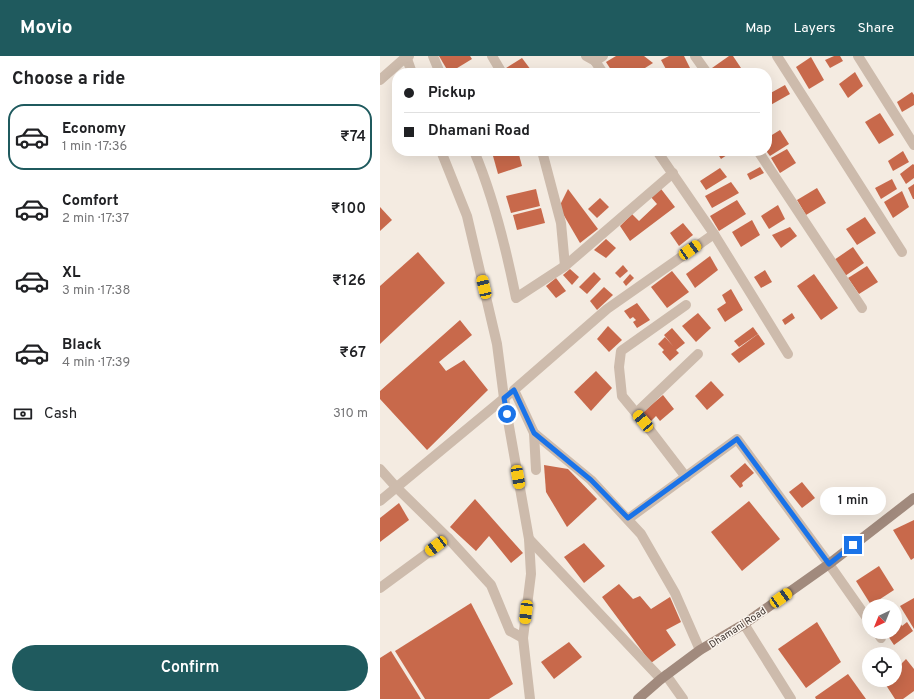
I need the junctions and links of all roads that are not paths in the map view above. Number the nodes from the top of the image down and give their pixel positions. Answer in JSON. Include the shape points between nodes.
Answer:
{"nodes":[{"id":1,"x":407,"y":56,"type":"edge"},
{"id":2,"x":433,"y":56,"type":"edge"},
{"id":3,"x":492,"y":56,"type":"edge"},
{"id":4,"x":695,"y":56,"type":"edge"},
{"id":5,"x":778,"y":56,"type":"edge"},
{"id":6,"x":858,"y":56,"type":"edge"},
{"id":7,"x":594,"y":58,"type":"edge"},
{"id":8,"x":394,"y":68,"type":"edge"},
{"id":9,"x":411,"y":68,"type":"edge"},
{"id":10,"x":438,"y":68,"type":"edge"},
{"id":11,"x":499,"y":68,"type":"edge"},
{"id":12,"x":600,"y":68,"type":"edge"},
{"id":13,"x":703,"y":68,"type":"edge"},
{"id":14,"x":392,"y":69,"type":"edge"},
{"id":15,"x":380,"y":80,"type":"edge"},
{"id":16,"x":914,"y":145,"type":"edge"},
{"id":17,"x":443,"y":156,"type":"edge"},
{"id":18,"x":476,"y":156,"type":"edge"},
{"id":19,"x":543,"y":156,"type":"edge"},
{"id":20,"x":660,"y":156,"type":"edge"},
{"id":21,"x":761,"y":156,"type":"edge"},
{"id":22,"x":672,"y":173,"type":"junction"},
{"id":23,"x":714,"y":234,"type":"junction"},
{"id":24,"x":902,"y":252,"type":"dead end"},
{"id":25,"x":565,"y":266,"type":"junction"},
{"id":26,"x":686,"y":305,"type":"dead end"},
{"id":27,"x":862,"y":308,"type":"dead end"},
{"id":28,"x":698,"y":354,"type":"dead end"},
{"id":29,"x":788,"y":354,"type":"dead end"},
{"id":30,"x":514,"y":390,"type":"junction"},
{"id":31,"x":504,"y":398,"type":"junction"},
{"id":32,"x":636,"y":413,"type":"junction"},
{"id":33,"x":534,"y":433,"type":"junction"},
{"id":34,"x":380,"y":469,"type":"edge"},
{"id":35,"x":536,"y":470,"type":"dead end"},
{"id":36,"x":686,"y":477,"type":"junction"},
{"id":37,"x":397,"y":488,"type":"junction"},
{"id":38,"x":914,"y":498,"type":"edge"},
{"id":39,"x":380,"y":501,"type":"edge"},
{"id":40,"x":628,"y":518,"type":"junction"},
{"id":41,"x":448,"y":538,"type":"junction"},
{"id":42,"x":529,"y":539,"type":"junction"},
{"id":43,"x":829,"y":564,"type":"junction"},
{"id":44,"x":380,"y":588,"type":"edge"},
{"id":45,"x":862,"y":611,"type":"edge"},
{"id":46,"x":744,"y":624,"type":"junction"},
{"id":47,"x":523,"y":638,"type":"junction"},
{"id":48,"x":700,"y":650,"type":"junction"},
{"id":49,"x":664,"y":677,"type":"junction"},
{"id":50,"x":530,"y":699,"type":"edge"},
{"id":51,"x":638,"y":699,"type":"edge"},
{"id":52,"x":683,"y":699,"type":"edge"},
{"id":53,"x":791,"y":699,"type":"edge"}],
"edges":[{"from":1,"to":8,"type":"street"},
{"from":1,"to":9,"type":"street"},
{"from":2,"to":10,"type":"street"},
{"from":3,"to":11,"type":"street"},
{"from":4,"to":13,"type":"street"},
{"from":5,"to":24,"type":"street"},
{"from":6,"to":16,"type":"street"},
{"from":7,"to":12,"type":"street"},
{"from":14,"to":15,"type":"street"},
{"from":17,"to":31,"type":"street","via":[[467,216],[497,344]]},
{"from":18,"to":25,"type":"street","via":[[486,178],[507,250],[516,298]]},
{"from":19,"to":25,"type":"street","via":[[561,223]]},
{"from":20,"to":22,"type":"street"},
{"from":21,"to":27,"type":"street"},
{"from":22,"to":23,"type":"street"},
{"from":22,"to":25,"type":"street"},
{"from":23,"to":29,"type":"street"},
{"from":23,"to":30,"type":"street","via":[[607,309]]},
{"from":26,"to":32,"type":"street","via":[[622,351],[619,367],[622,396]]},
{"from":28,"to":32,"type":"street"},
{"from":30,"to":31,"type":"street"},
{"from":30,"to":33,"type":"street"},
{"from":31,"to":37,"type":"street"},
{"from":31,"to":42,"type":"street"},
{"from":32,"to":36,"type":"street"},
{"from":33,"to":35,"type":"street"},
{"from":33,"to":40,"type":"street","via":[[591,480]]},
{"from":34,"to":37,"type":"street"},
{"from":36,"to":40,"type":"street"},
{"from":36,"to":43,"type":"street","via":[[737,439]]},
{"from":37,"to":39,"type":"street"},
{"from":37,"to":41,"type":"street"},
{"from":38,"to":43,"type":"main road","name":"Dhamani Road"},
{"from":40,"to":48,"type":"street","via":[[641,534],[675,594]]},
{"from":41,"to":44,"type":"street"},
{"from":41,"to":47,"type":"street","via":[[491,585],[510,631]]},
{"from":42,"to":47,"type":"street","via":[[531,574]]},
{"from":42,"to":49,"type":"street"},
{"from":43,"to":45,"type":"street"},
{"from":43,"to":46,"type":"main road","name":"Dhamani Road"},
{"from":46,"to":48,"type":"main road","name":"Dhamani Road"},
{"from":46,"to":53,"type":"street"},
{"from":47,"to":50,"type":"street"},
{"from":48,"to":49,"type":"main road","name":"Dhamani Road"},
{"from":49,"to":51,"type":"main road","name":"Dhamani Road"},
{"from":49,"to":52,"type":"street"}]}
